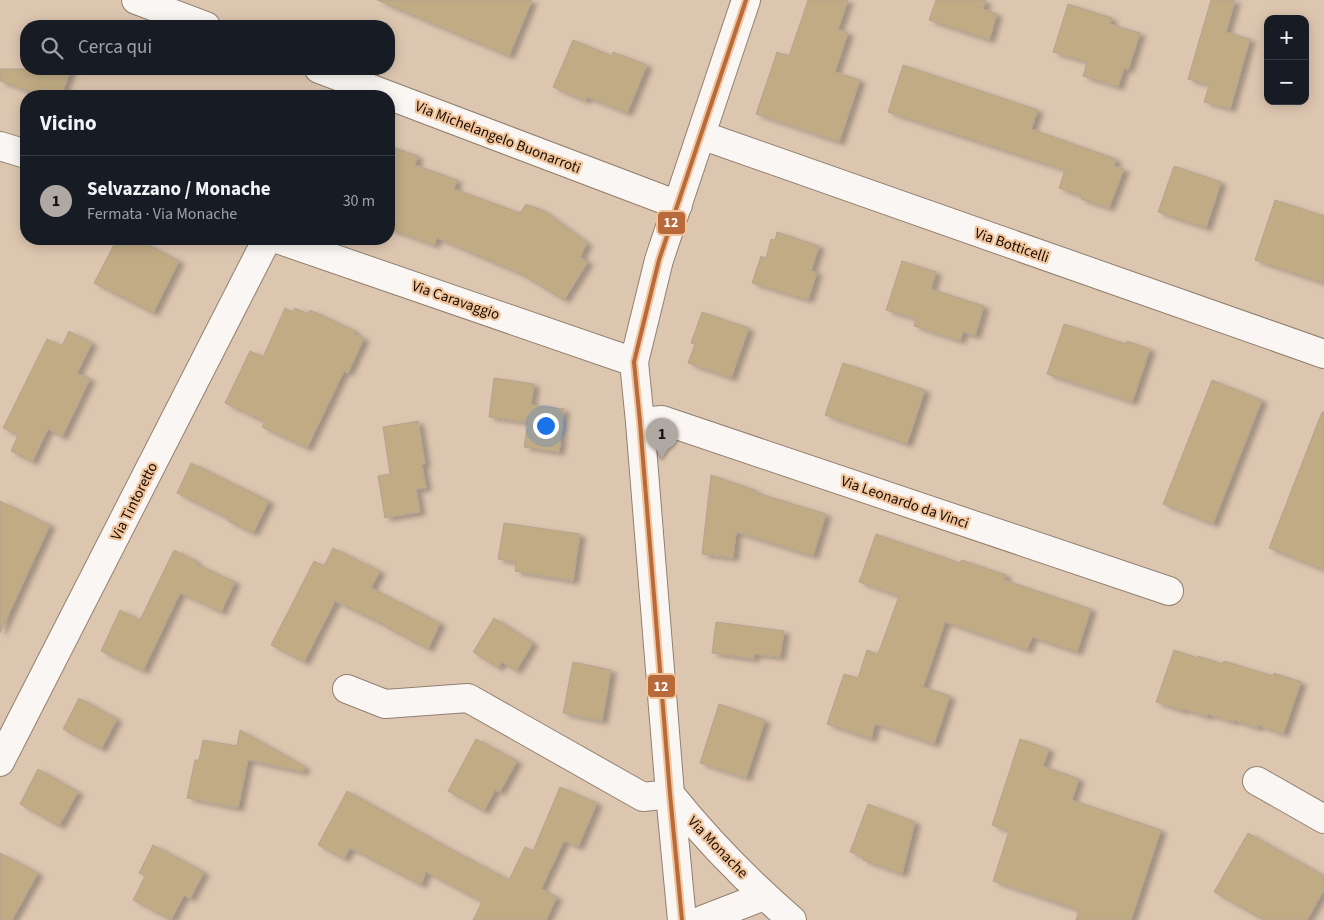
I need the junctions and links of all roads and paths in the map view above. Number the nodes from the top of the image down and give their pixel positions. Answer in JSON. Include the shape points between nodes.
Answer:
{"nodes":[{"id":1,"x":136,"y":0,"type":"edge"},
{"id":2,"x":746,"y":0,"type":"edge"},
{"id":3,"x":190,"y":20,"type":"edge"},
{"id":4,"x":335,"y":75,"type":"edge"},
{"id":5,"x":374,"y":90,"type":"edge"},
{"id":6,"x":395,"y":98,"type":"edge"},
{"id":7,"x":701,"y":135,"type":"junction"},
{"id":8,"x":0,"y":146,"type":"edge"},
{"id":9,"x":20,"y":152,"type":"edge"},
{"id":10,"x":678,"y":205,"type":"junction"},
{"id":11,"x":264,"y":245,"type":"edge"},
{"id":12,"x":294,"y":245,"type":"edge"},
{"id":13,"x":1324,"y":354,"type":"edge"},
{"id":14,"x":634,"y":362,"type":"junction"},
{"id":15,"x":640,"y":422,"type":"junction"},
{"id":16,"x":1169,"y":591,"type":"dead end"},
{"id":17,"x":347,"y":689,"type":"dead end"},
{"id":18,"x":0,"y":762,"type":"edge"},
{"id":19,"x":1256,"y":781,"type":"dead end"},
{"id":20,"x":670,"y":794,"type":"junction"},
{"id":21,"x":1324,"y":819,"type":"edge"},
{"id":22,"x":764,"y":896,"type":"junction"},
{"id":23,"x":682,"y":920,"type":"edge"},
{"id":24,"x":702,"y":920,"type":"edge"},
{"id":25,"x":792,"y":920,"type":"edge"}],
"edges":[{"from":1,"to":3,"type":"street"},
{"from":2,"to":7,"type":"street"},
{"from":4,"to":5,"type":"street","name":"Via Michelangelo Buonarroti"},
{"from":6,"to":10,"type":"street","name":"Via Michelangelo Buonarroti"},
{"from":7,"to":10,"type":"street"},
{"from":7,"to":13,"type":"street","name":"Via Botticelli"},
{"from":8,"to":9,"type":"street"},
{"from":10,"to":14,"type":"street","via":[[659,260]]},
{"from":11,"to":18,"type":"street","name":"Via Tintoretto"},
{"from":12,"to":14,"type":"street","name":"Via Caravaggio"},
{"from":14,"to":15,"type":"street"},
{"from":15,"to":16,"type":"street","name":"Via Leonardo da Vinci","via":[[662,420]]},
{"from":15,"to":20,"type":"street"},
{"from":17,"to":20,"type":"street","via":[[385,704],[468,698],[643,796]]},
{"from":19,"to":21,"type":"street"},
{"from":20,"to":22,"type":"street","name":"Via Monache","via":[[692,822]]},
{"from":20,"to":23,"type":"street"},
{"from":22,"to":24,"type":"street"},
{"from":22,"to":25,"type":"street","name":"Via Monache"}]}
